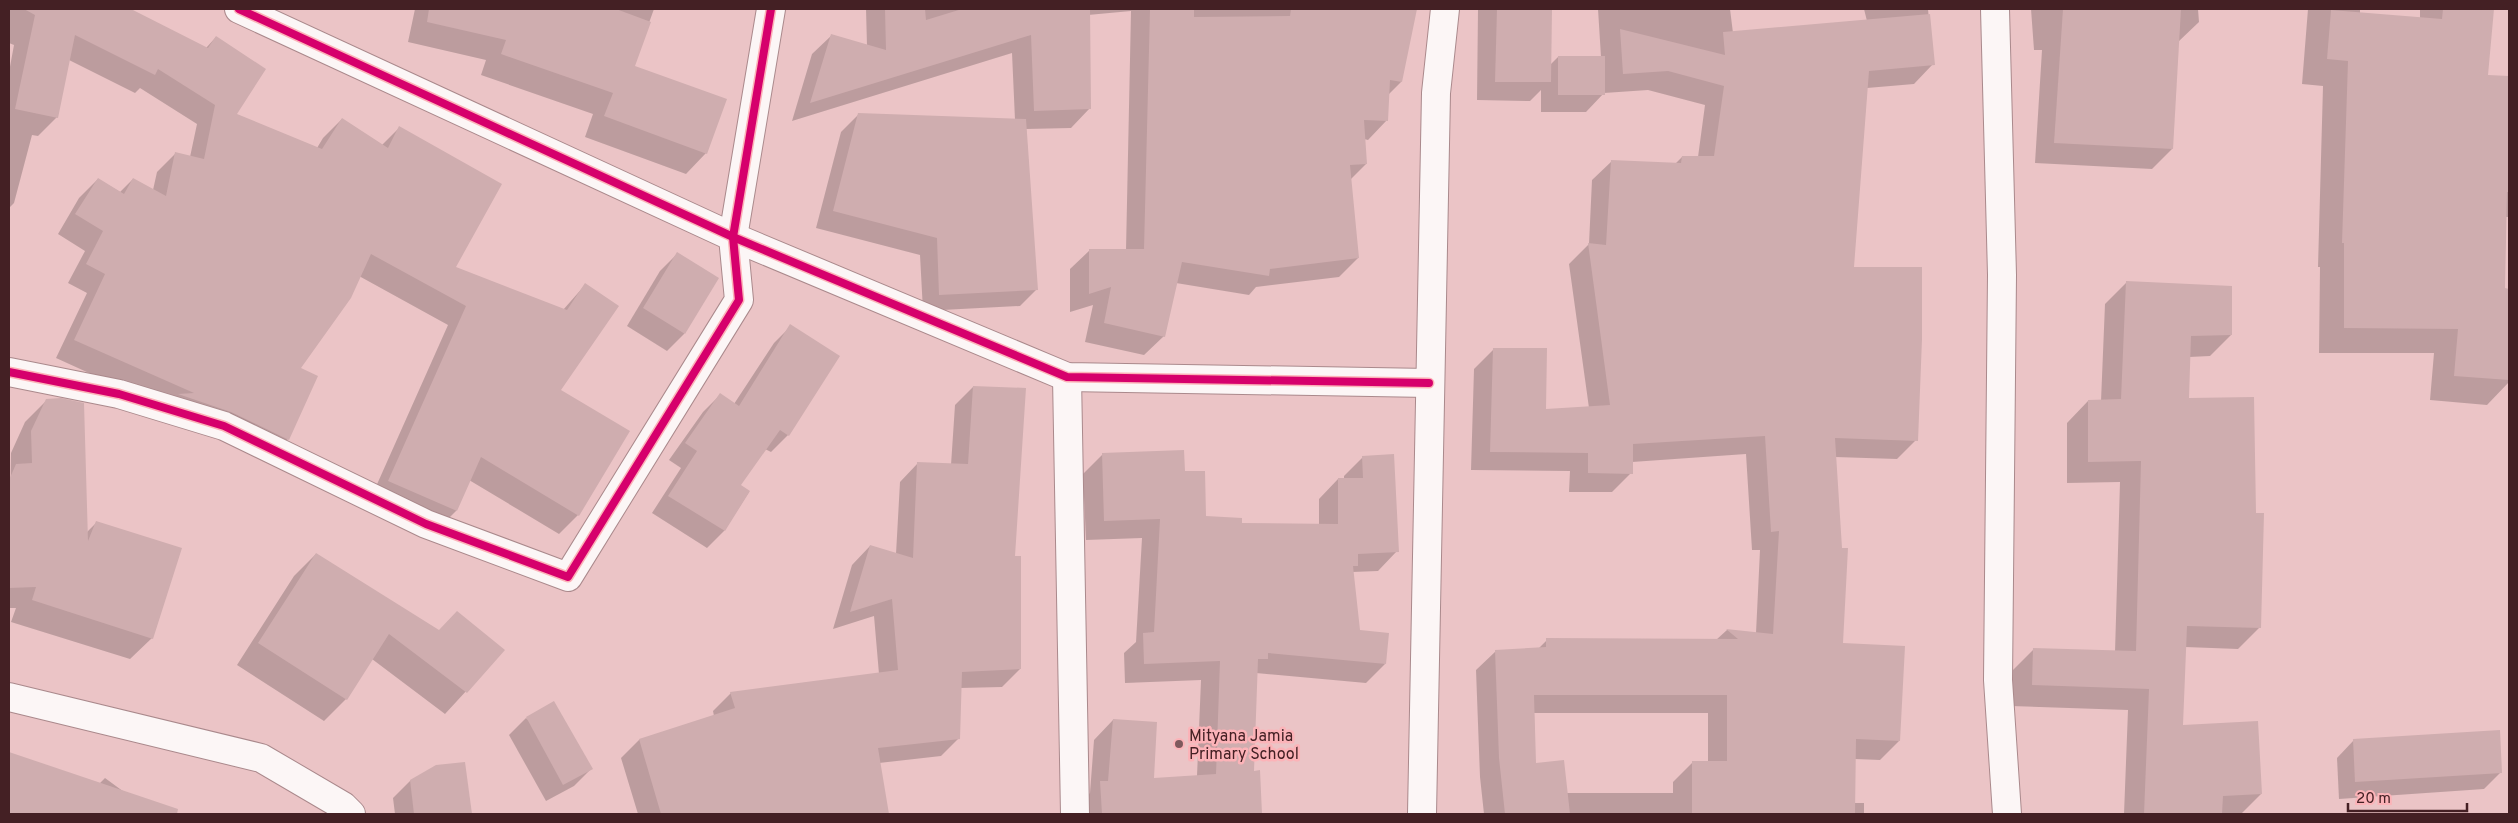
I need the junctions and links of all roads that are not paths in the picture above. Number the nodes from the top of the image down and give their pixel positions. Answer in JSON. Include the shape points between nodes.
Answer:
{"nodes":[{"id":1,"x":239,"y":9,"type":"edge"},
{"id":2,"x":771,"y":9,"type":"edge"},
{"id":3,"x":1445,"y":9,"type":"edge"},
{"id":4,"x":1995,"y":9,"type":"edge"},
{"id":5,"x":733,"y":237,"type":"junction"},
{"id":6,"x":9,"y":372,"type":"edge"},
{"id":7,"x":1067,"y":378,"type":"junction"},
{"id":8,"x":1429,"y":383,"type":"junction"},
{"id":9,"x":9,"y":697,"type":"edge"},
{"id":10,"x":352,"y":814,"type":"edge"},
{"id":11,"x":1075,"y":814,"type":"edge"},
{"id":12,"x":1422,"y":814,"type":"edge"},
{"id":13,"x":2007,"y":814,"type":"edge"}],
"edges":[{"from":1,"to":5,"type":"street"},
{"from":2,"to":5,"type":"street"},
{"from":3,"to":8,"type":"street","via":[[1436,93]]},
{"from":4,"to":13,"type":"street","via":[[2002,275],[1998,680]]},
{"from":5,"to":6,"type":"street","via":[[739,300],[568,577],[426,524],[224,426],[119,394]]},
{"from":5,"to":7,"type":"street"},
{"from":7,"to":8,"type":"street"},
{"from":7,"to":11,"type":"street"},
{"from":8,"to":12,"type":"street"},
{"from":9,"to":10,"type":"street","via":[[261,758]]}]}
